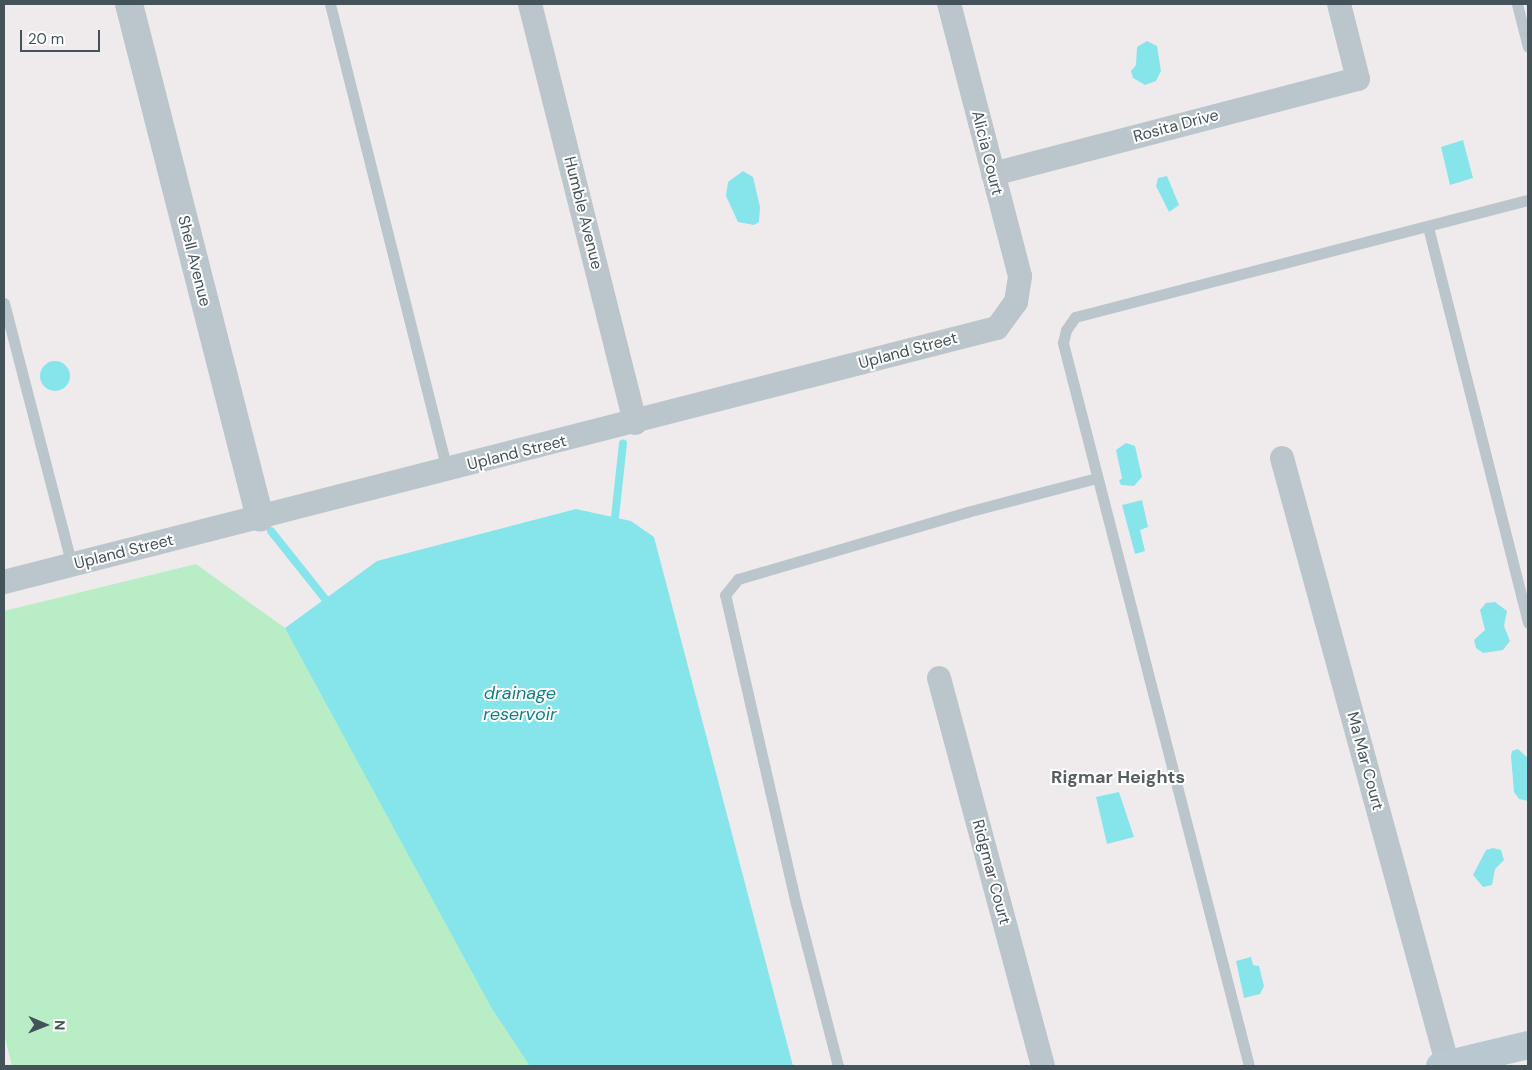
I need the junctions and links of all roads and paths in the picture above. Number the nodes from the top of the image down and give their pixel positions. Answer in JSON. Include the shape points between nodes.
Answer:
{"nodes":[{"id":1,"x":128,"y":4,"type":"edge"},
{"id":2,"x":330,"y":4,"type":"edge"},
{"id":3,"x":530,"y":4,"type":"edge"},
{"id":4,"x":949,"y":4,"type":"edge"},
{"id":5,"x":1339,"y":4,"type":"edge"},
{"id":6,"x":1517,"y":4,"type":"edge"},
{"id":7,"x":1528,"y":47,"type":"edge"},
{"id":8,"x":993,"y":174,"type":"junction"},
{"id":9,"x":1528,"y":200,"type":"edge"},
{"id":10,"x":1428,"y":227,"type":"junction"},
{"id":11,"x":1016,"y":302,"type":"joint"},
{"id":12,"x":4,"y":303,"type":"edge"},
{"id":13,"x":635,"y":423,"type":"junction"},
{"id":14,"x":1282,"y":458,"type":"dead end"},
{"id":15,"x":448,"y":471,"type":"junction"},
{"id":16,"x":1097,"y":478,"type":"junction"},
{"id":17,"x":260,"y":518,"type":"junction"},
{"id":18,"x":72,"y":565,"type":"junction"},
{"id":19,"x":4,"y":582,"type":"edge"},
{"id":20,"x":1528,"y":624,"type":"edge"},
{"id":21,"x":939,"y":678,"type":"dead end"},
{"id":22,"x":1528,"y":1045,"type":"edge"},
{"id":23,"x":838,"y":1066,"type":"edge"},
{"id":24,"x":1043,"y":1066,"type":"edge"},
{"id":25,"x":1249,"y":1066,"type":"edge"},
{"id":26,"x":1445,"y":1066,"type":"edge"}],
"edges":[{"from":1,"to":17,"type":"street","name":"Shell Avenue"},
{"from":2,"to":15,"type":"lane"},
{"from":3,"to":13,"type":"street","name":"Humble Avenue"},
{"from":4,"to":8,"type":"street","name":"Alicia Court"},
{"from":5,"to":8,"type":"street","name":"Rosita Drive","via":[[1358,79]]},
{"from":6,"to":7,"type":"lane"},
{"from":8,"to":11,"type":"street","name":"Alicia Court","via":[[1020,276]]},
{"from":9,"to":10,"type":"lane"},
{"from":10,"to":16,"type":"lane","via":[[1075,317],[1066,330],[1063,343]]},
{"from":10,"to":20,"type":"lane"},
{"from":11,"to":13,"type":"street","name":"Upland Street","via":[[997,328]]},
{"from":12,"to":18,"type":"lane"},
{"from":13,"to":15,"type":"street","name":"Upland Street"},
{"from":14,"to":26,"type":"street","name":"Ma Mar Court"},
{"from":15,"to":17,"type":"street","name":"Upland Street"},
{"from":16,"to":23,"type":"lane","via":[[738,579],[725,595],[796,904]]},
{"from":16,"to":25,"type":"lane"},
{"from":17,"to":18,"type":"street","name":"Upland Street"},
{"from":18,"to":19,"type":"street","name":"Upland Street"},
{"from":21,"to":24,"type":"street","name":"Ridgmar Court"},
{"from":22,"to":26,"type":"main road"}]}
